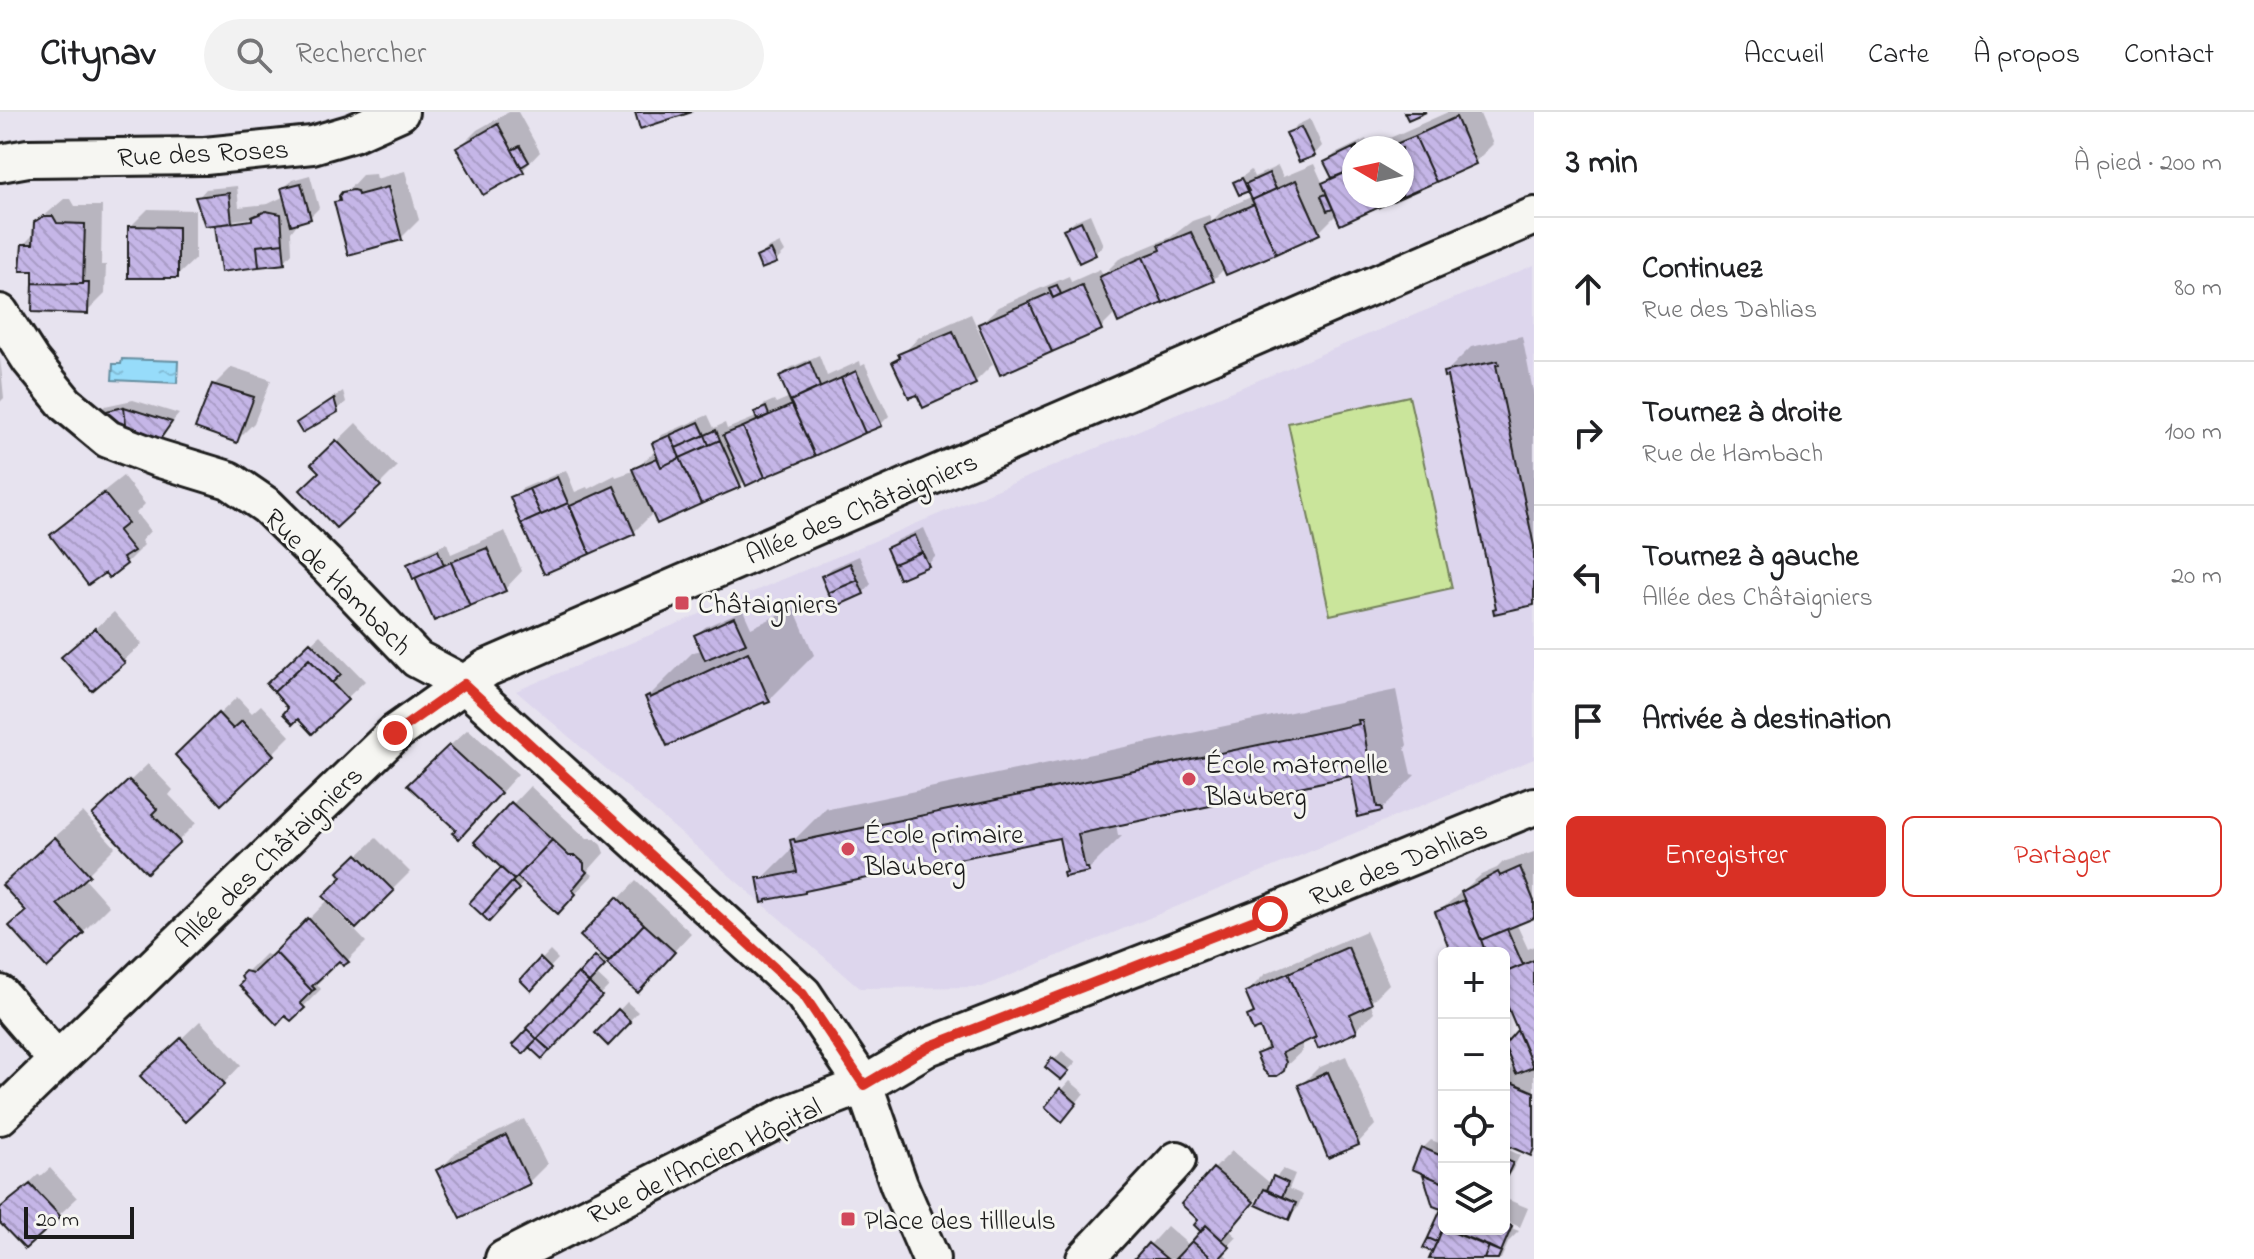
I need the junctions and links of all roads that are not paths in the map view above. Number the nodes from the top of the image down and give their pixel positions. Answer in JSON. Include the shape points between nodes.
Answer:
{"nodes":[{"id":1,"x":400,"y":112,"type":"edge"},
{"id":2,"x":0,"y":163,"type":"edge"},
{"id":3,"x":1534,"y":216,"type":"edge"},
{"id":4,"x":0,"y":313,"type":"edge"},
{"id":5,"x":464,"y":684,"type":"junction"},
{"id":6,"x":1534,"y":806,"type":"edge"},
{"id":7,"x":0,"y":994,"type":"edge"},
{"id":8,"x":56,"y":1059,"type":"junction"},
{"id":9,"x":864,"y":1085,"type":"junction"},
{"id":10,"x":0,"y":1116,"type":"edge"},
{"id":11,"x":1177,"y":1160,"type":"dead end"},
{"id":12,"x":504,"y":1259,"type":"edge"},
{"id":13,"x":931,"y":1259,"type":"edge"},
{"id":14,"x":1085,"y":1259,"type":"edge"}],
"edges":[{"from":1,"to":2,"type":"street","name":"Rue des Roses","via":[[312,145],[205,156],[28,158]]},
{"from":3,"to":5,"type":"street","name":"Allée des Châtaigniers","via":[[487,668]]},
{"from":4,"to":5,"type":"street","name":"Rue de Hambach","via":[[66,404],[108,439],[229,480],[267,506],[417,659]]},
{"from":5,"to":8,"type":"street","name":"Allée des Châtaigniers","via":[[395,733]]},
{"from":5,"to":9,"type":"street","name":"Rue de Hambach","via":[[803,994]]},
{"from":6,"to":9,"type":"street","name":"Rue des Dahlias","via":[[928,1047]]},
{"from":7,"to":8,"type":"street"},
{"from":8,"to":10,"type":"street","name":"Allée des Châtaigniers"},
{"from":9,"to":12,"type":"street","name":"Rue de l'Ancien Hôpital","via":[[791,1113]]},
{"from":9,"to":13,"type":"street","name":"Rue de Hambach"},
{"from":11,"to":14,"type":"street"}]}
